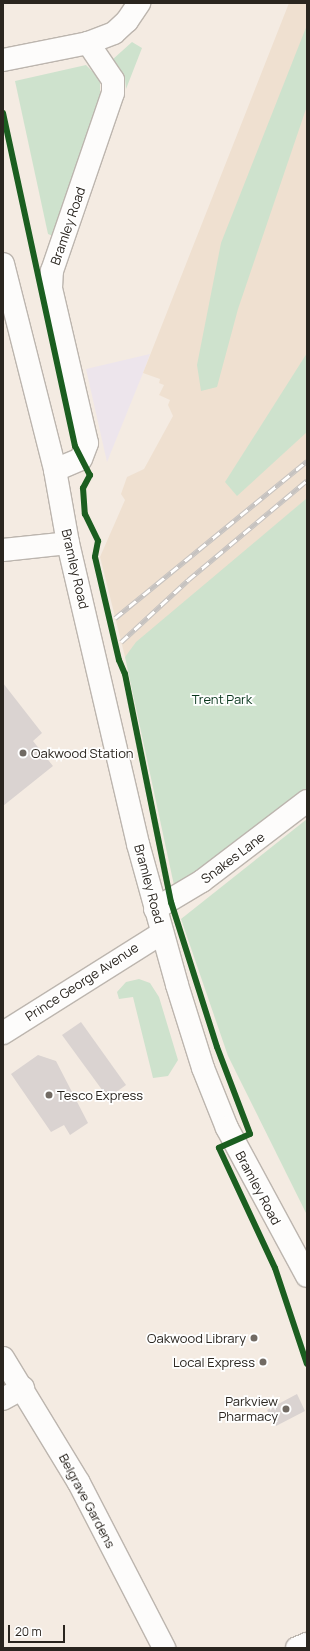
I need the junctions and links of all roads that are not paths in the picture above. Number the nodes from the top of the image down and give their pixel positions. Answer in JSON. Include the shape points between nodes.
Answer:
{"nodes":[{"id":1,"x":139,"y":3,"type":"edge"},
{"id":2,"x":88,"y":43,"type":"junction"},
{"id":3,"x":3,"y":60,"type":"edge"},
{"id":4,"x":3,"y":264,"type":"edge"},
{"id":5,"x":55,"y":470,"type":"junction"},
{"id":6,"x":68,"y":543,"type":"junction"},
{"id":7,"x":3,"y":550,"type":"edge"},
{"id":8,"x":307,"y":801,"type":"edge"},
{"id":9,"x":155,"y":909,"type":"junction"},
{"id":10,"x":162,"y":933,"type":"junction"},
{"id":11,"x":3,"y":1033,"type":"edge"},
{"id":12,"x":307,"y":1276,"type":"edge"},
{"id":13,"x":3,"y":1358,"type":"edge"},
{"id":14,"x":23,"y":1388,"type":"junction"},
{"id":15,"x":3,"y":1399,"type":"edge"},
{"id":16,"x":307,"y":1644,"type":"edge"},
{"id":17,"x":164,"y":1648,"type":"edge"},
{"id":18,"x":297,"y":1648,"type":"edge"}],
"edges":[{"from":1,"to":2,"type":"street","via":[[127,21],[114,33]]},
{"from":2,"to":3,"type":"street"},
{"from":2,"to":5,"type":"street","name":"Bramley Road","via":[[113,80],[113,93],[52,271],[51,288],[87,442],[81,458]]},
{"from":4,"to":5,"type":"street","name":"Bramley Road"},
{"from":5,"to":6,"type":"street","name":"Bramley Road"},
{"from":6,"to":7,"type":"street"},
{"from":6,"to":9,"type":"street","name":"Bramley Road"},
{"from":8,"to":9,"type":"street","name":"Snakes Lane","via":[[202,881]]},
{"from":9,"to":10,"type":"street","name":"Bramley Road"},
{"from":10,"to":11,"type":"street","name":"Prince George Avenue"},
{"from":10,"to":12,"type":"street","name":"Bramley Road","via":[[203,1068],[227,1128]]},
{"from":13,"to":14,"type":"street","name":"Belgrave Gardens"},
{"from":14,"to":15,"type":"street"},
{"from":14,"to":17,"type":"street","name":"Belgrave Gardens","via":[[79,1483]]},
{"from":16,"to":18,"type":"street"}]}
